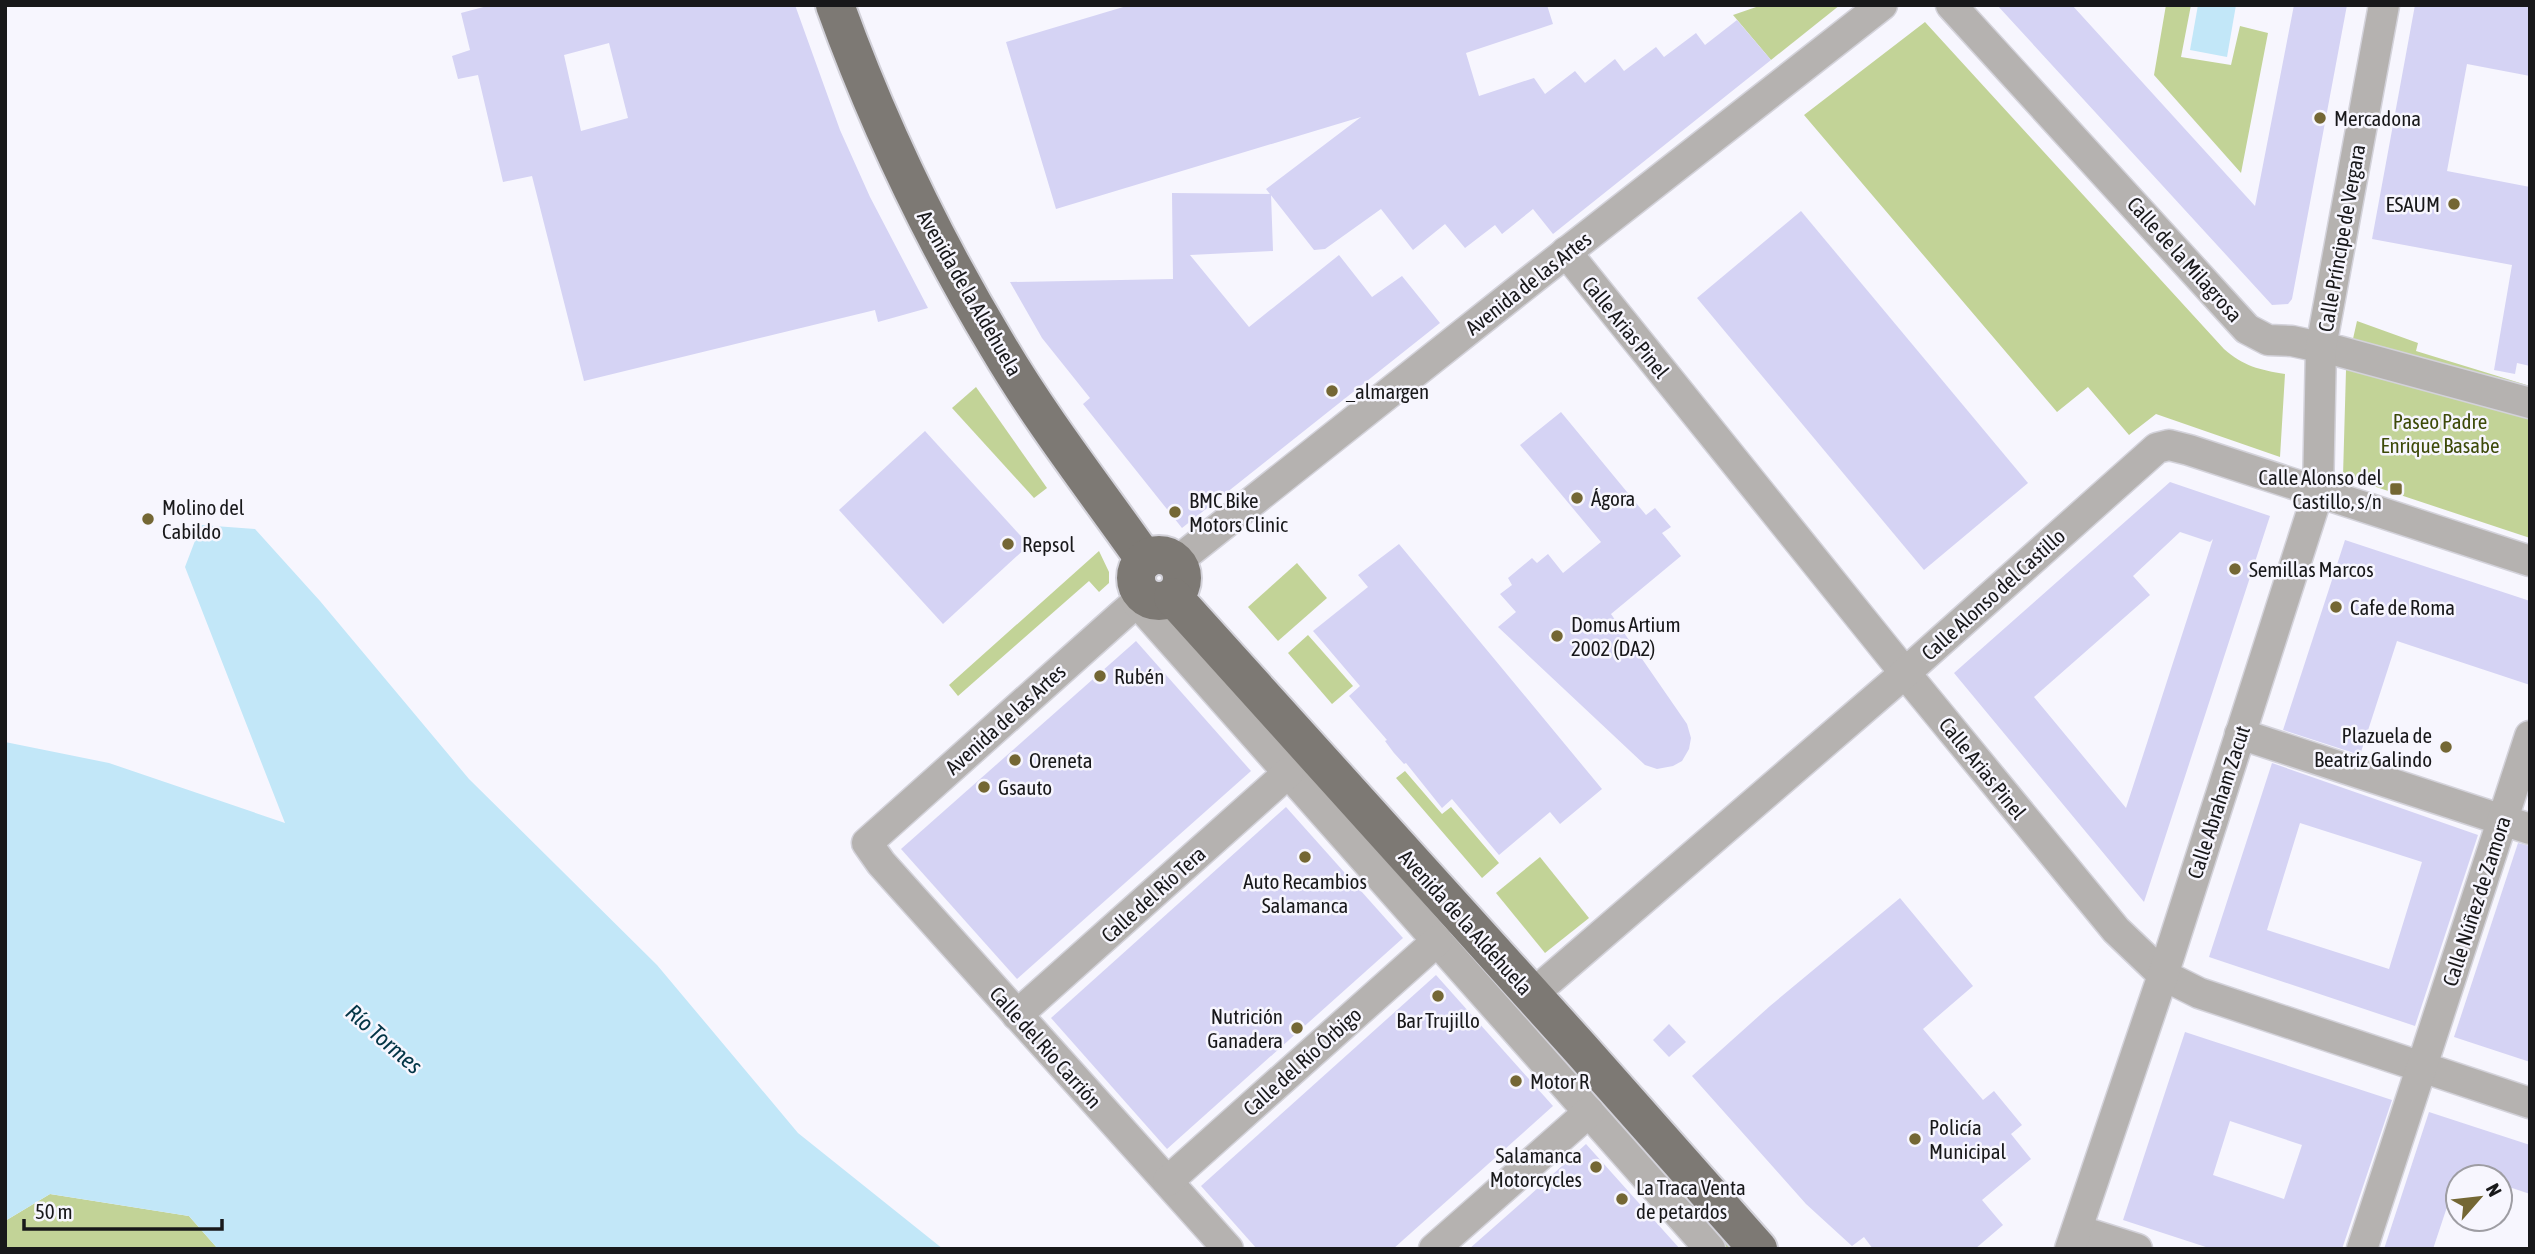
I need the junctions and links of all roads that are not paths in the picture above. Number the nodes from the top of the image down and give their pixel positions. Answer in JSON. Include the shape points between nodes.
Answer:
{"nodes":[{"id":1,"x":835,"y":5,"type":"edge"},
{"id":2,"x":1882,"y":5,"type":"edge"},
{"id":3,"x":1951,"y":5,"type":"edge"},
{"id":4,"x":2384,"y":5,"type":"edge"},
{"id":5,"x":1566,"y":253,"type":"junction"},
{"id":6,"x":2321,"y":347,"type":"junction"},
{"id":7,"x":2530,"y":403,"type":"edge"},
{"id":8,"x":2318,"y":493,"type":"junction"},
{"id":9,"x":2530,"y":561,"type":"edge"},
{"id":10,"x":1155,"y":584,"type":"junction"},
{"id":11,"x":1905,"y":673,"type":"junction"},
{"id":12,"x":2240,"y":734,"type":"junction"},
{"id":13,"x":2530,"y":736,"type":"edge"},
{"id":14,"x":1288,"y":773,"type":"junction"},
{"id":15,"x":2516,"y":825,"type":"edge"},
{"id":16,"x":867,"y":843,"type":"joint"},
{"id":17,"x":1437,"y":941,"type":"junction"},
{"id":18,"x":2163,"y":975,"type":"junction"},
{"id":19,"x":1532,"y":995,"type":"junction"},
{"id":20,"x":1017,"y":1015,"type":"junction"},
{"id":21,"x":2422,"y":1067,"type":"junction"},
{"id":22,"x":2530,"y":1102,"type":"edge"},
{"id":23,"x":1588,"y":1112,"type":"junction"},
{"id":24,"x":1168,"y":1181,"type":"junction"},
{"id":25,"x":2074,"y":1239,"type":"edge"},
{"id":26,"x":1228,"y":1249,"type":"edge"},
{"id":27,"x":1434,"y":1249,"type":"edge"},
{"id":28,"x":1710,"y":1249,"type":"edge"},
{"id":29,"x":1758,"y":1249,"type":"edge"},
{"id":30,"x":2137,"y":1249,"type":"edge"},
{"id":31,"x":2361,"y":1249,"type":"edge"}],
"edges":[{"from":1,"to":10,"type":"main road","name":"Avenida de la Aldehuela","via":[[884,130],[945,253],[998,347]]},
{"from":2,"to":5,"type":"street","name":"Avenida de las Artes"},
{"from":3,"to":6,"type":"street","name":"Calle de la Milagrosa","via":[[2247,329],[2268,340]]},
{"from":4,"to":6,"type":"street","name":"Calle Príncipe de Vergara"},
{"from":5,"to":10,"type":"street","name":"Avenida de las Artes"},
{"from":5,"to":11,"type":"street","name":"Calle Arias Pinel"},
{"from":6,"to":7,"type":"street","name":"Calle de la Milagrosa"},
{"from":6,"to":8,"type":"street","name":"Calle Abraham Zacut"},
{"from":8,"to":9,"type":"street","name":"Calle Alonso del Castillo"},
{"from":8,"to":11,"type":"street","name":"Calle Alonso del Castillo","via":[[2189,450],[2169,445],[2157,448]]},
{"from":8,"to":12,"type":"street","name":"Calle Abraham Zacut"},
{"from":10,"to":14,"type":"street","name":"Avenida de la Aldehuela"},
{"from":10,"to":16,"type":"street","name":"Avenida de las Artes"},
{"from":10,"to":19,"type":"main road","name":"Avenida de la Aldehuela"},
{"from":11,"to":18,"type":"street","name":"Calle Arias Pinel","via":[[2116,930]]},
{"from":11,"to":19,"type":"street","name":"Calle Alonso del Castillo"},
{"from":12,"to":15,"type":"street"},
{"from":12,"to":18,"type":"street","name":"Calle Abraham Zacut"},
{"from":13,"to":15,"type":"street","name":"Calle Núñez de Zamora"},
{"from":14,"to":17,"type":"street","name":"Avenida de la Aldehuela"},
{"from":14,"to":20,"type":"street","name":"Calle del Río Tera"},
{"from":15,"to":21,"type":"street","name":"Calle Núñez de Zamora"},
{"from":16,"to":20,"type":"street","name":"Calle del Río Carrión"},
{"from":17,"to":23,"type":"street","name":"Avenida de la Aldehuela"},
{"from":17,"to":24,"type":"street","name":"Calle del Río Órbigo"},
{"from":18,"to":21,"type":"street","name":"Calle Arias Pinel","via":[[2199,993]]},
{"from":18,"to":25,"type":"street","name":"Calle Abraham Zacut"},
{"from":19,"to":29,"type":"main road","name":"Avenida de la Aldehuela"},
{"from":20,"to":24,"type":"street","name":"Calle del Río Carrión"},
{"from":21,"to":22,"type":"street","name":"Calle Arias Pinel"},
{"from":21,"to":31,"type":"street","name":"Calle Núñez de Zamora"},
{"from":23,"to":27,"type":"street"},
{"from":23,"to":28,"type":"street","name":"Avenida de la Aldehuela"},
{"from":24,"to":26,"type":"street","name":"Calle del Río Carrión"},
{"from":25,"to":30,"type":"street"}]}
